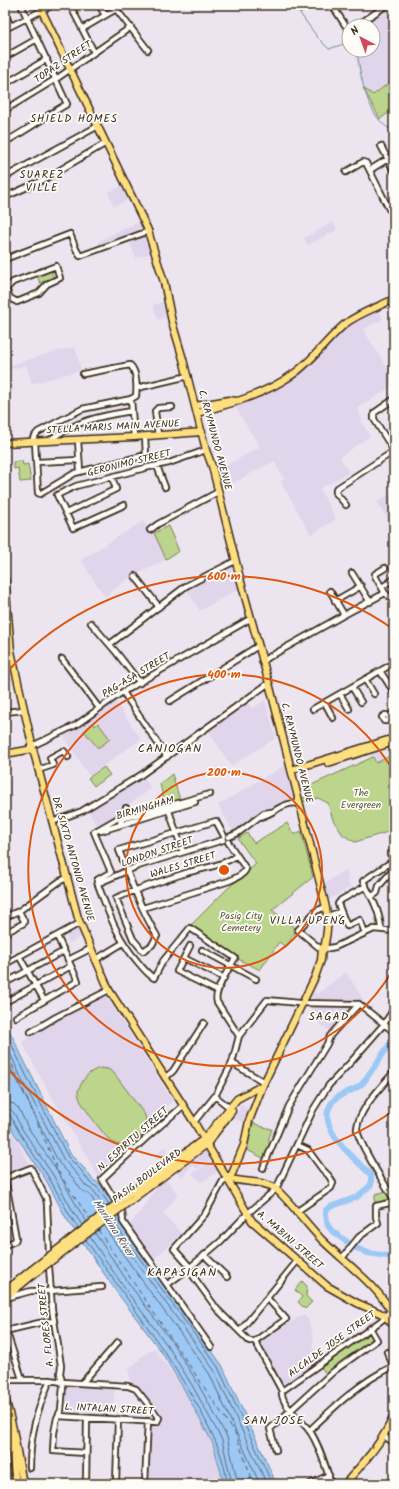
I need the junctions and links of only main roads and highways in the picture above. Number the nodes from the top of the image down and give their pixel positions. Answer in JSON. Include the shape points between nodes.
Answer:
{"nodes":[{"id":1,"x":41,"y":8,"type":"edge"},
{"id":2,"x":394,"y":299,"type":"edge"},
{"id":3,"x":236,"y":400,"type":"junction"},
{"id":4,"x":195,"y":406,"type":"junction"},
{"id":5,"x":196,"y":413,"type":"junction"},
{"id":6,"x":202,"y":432,"type":"junction"},
{"id":7,"x":31,"y":442,"type":"junction"},
{"id":8,"x":5,"y":443,"type":"edge"},
{"id":9,"x":5,"y":446,"type":"edge"},
{"id":10,"x":5,"y":580,"type":"edge"},
{"id":11,"x":8,"y":651,"type":"edge"},
{"id":12,"x":394,"y":738,"type":"edge"},
{"id":13,"x":394,"y":742,"type":"edge"},
{"id":14,"x":32,"y":748,"type":"junction"},
{"id":15,"x":5,"y":753,"type":"edge"},
{"id":16,"x":292,"y":772,"type":"junction"},
{"id":17,"x":323,"y":897,"type":"junction"},
{"id":18,"x":323,"y":950,"type":"junction"},
{"id":19,"x":264,"y":1083,"type":"junction"},
{"id":20,"x":237,"y":1099,"type":"junction"},
{"id":21,"x":205,"y":1141,"type":"junction"},
{"id":22,"x":228,"y":1178,"type":"junction"},
{"id":23,"x":32,"y":1272,"type":"junction"},
{"id":24,"x":5,"y":1291,"type":"edge"},
{"id":25,"x":5,"y":1298,"type":"edge"},
{"id":26,"x":392,"y":1313,"type":"edge"},
{"id":27,"x":394,"y":1326,"type":"edge"},
{"id":28,"x":5,"y":1397,"type":"edge"},
{"id":29,"x":5,"y":1406,"type":"edge"},
{"id":30,"x":394,"y":1415,"type":"edge"},
{"id":31,"x":5,"y":1421,"type":"edge"},
{"id":32,"x":5,"y":1432,"type":"edge"},
{"id":33,"x":15,"y":1484,"type":"edge"},
{"id":34,"x":19,"y":1484,"type":"edge"},
{"id":35,"x":22,"y":1484,"type":"edge"},
{"id":36,"x":345,"y":1484,"type":"edge"}],
"edges":[{"from":1,"to":4,"type":"main road","name":"C. RAYMUNDO AVENUE","via":[[148,231],[164,282]]},
{"from":2,"to":3,"type":"main road","via":[[346,324],[292,376],[250,397]]},
{"from":3,"to":4,"type":"main road"},
{"from":3,"to":5,"type":"main road","via":[[231,404]]},
{"from":4,"to":5,"type":"main road","name":"C. RAYMUNDO AVENUE"},
{"from":5,"to":6,"type":"main road","name":"C. RAYMUNDO AVENUE"},
{"from":6,"to":7,"type":"main road","name":"STELLA MARIS MAIN AVENUE"},
{"from":6,"to":16,"type":"main road","name":"C. RAYMUNDO AVENUE"},
{"from":7,"to":8,"type":"main road","name":"STELLA MARIS MAIN AVENUE"},
{"from":7,"to":9,"type":"main road","name":"STELLA MARIS MAIN AVENUE"},
{"from":10,"to":11,"type":"main road","name":"DR. SIXTO ANTONIO AVENUE"},
{"from":11,"to":14,"type":"main road","name":"DR. SIXTO ANTONIO AVENUE"},
{"from":12,"to":16,"type":"main road"},
{"from":13,"to":16,"type":"main road"},
{"from":14,"to":15,"type":"main road"},
{"from":14,"to":21,"type":"main road","name":"DR. SIXTO ANTONIO AVENUE","via":[[67,878],[90,949],[109,990]]},
{"from":16,"to":17,"type":"main road","name":"C. RAYMUNDO AVENUE"},
{"from":17,"to":18,"type":"main road","name":"C. RAYMUNDO AVENUE"},
{"from":17,"to":18,"type":"main road","name":"C. RAYMUNDO AVENUE","via":[[328,916]]},
{"from":18,"to":19,"type":"main road","name":"C. RAYMUNDO AVENUE","via":[[318,970]]},
{"from":19,"to":20,"type":"main road"},
{"from":19,"to":22,"type":"main road","name":"C. RAYMUNDO AVENUE","via":[[249,1121],[244,1144]]},
{"from":20,"to":21,"type":"main road"},
{"from":20,"to":21,"type":"main road","via":[[230,1114]]},
{"from":21,"to":22,"type":"main road","name":"A. MABINI STREET"},
{"from":21,"to":23,"type":"main road","name":"PASIG BOULEVARD","bridge":true},
{"from":22,"to":26,"type":"main road","via":[[270,1185],[276,1189],[296,1212],[376,1289]]},
{"from":22,"to":27,"type":"main road","name":"A. MABINI STREET","via":[[252,1221],[327,1286],[385,1316]]},
{"from":23,"to":24,"type":"main road","name":"PASIG BOULEVARD"},
{"from":23,"to":25,"type":"main road","name":"PASIG BOULEVARD"},
{"from":28,"to":35,"type":"main road"},
{"from":29,"to":34,"type":"main road","via":[[14,1444]]},
{"from":30,"to":36,"type":"main road","via":[[373,1452]]},
{"from":31,"to":33,"type":"main road","via":[[11,1444]]},
{"from":32,"to":33,"type":"main road"}]}
